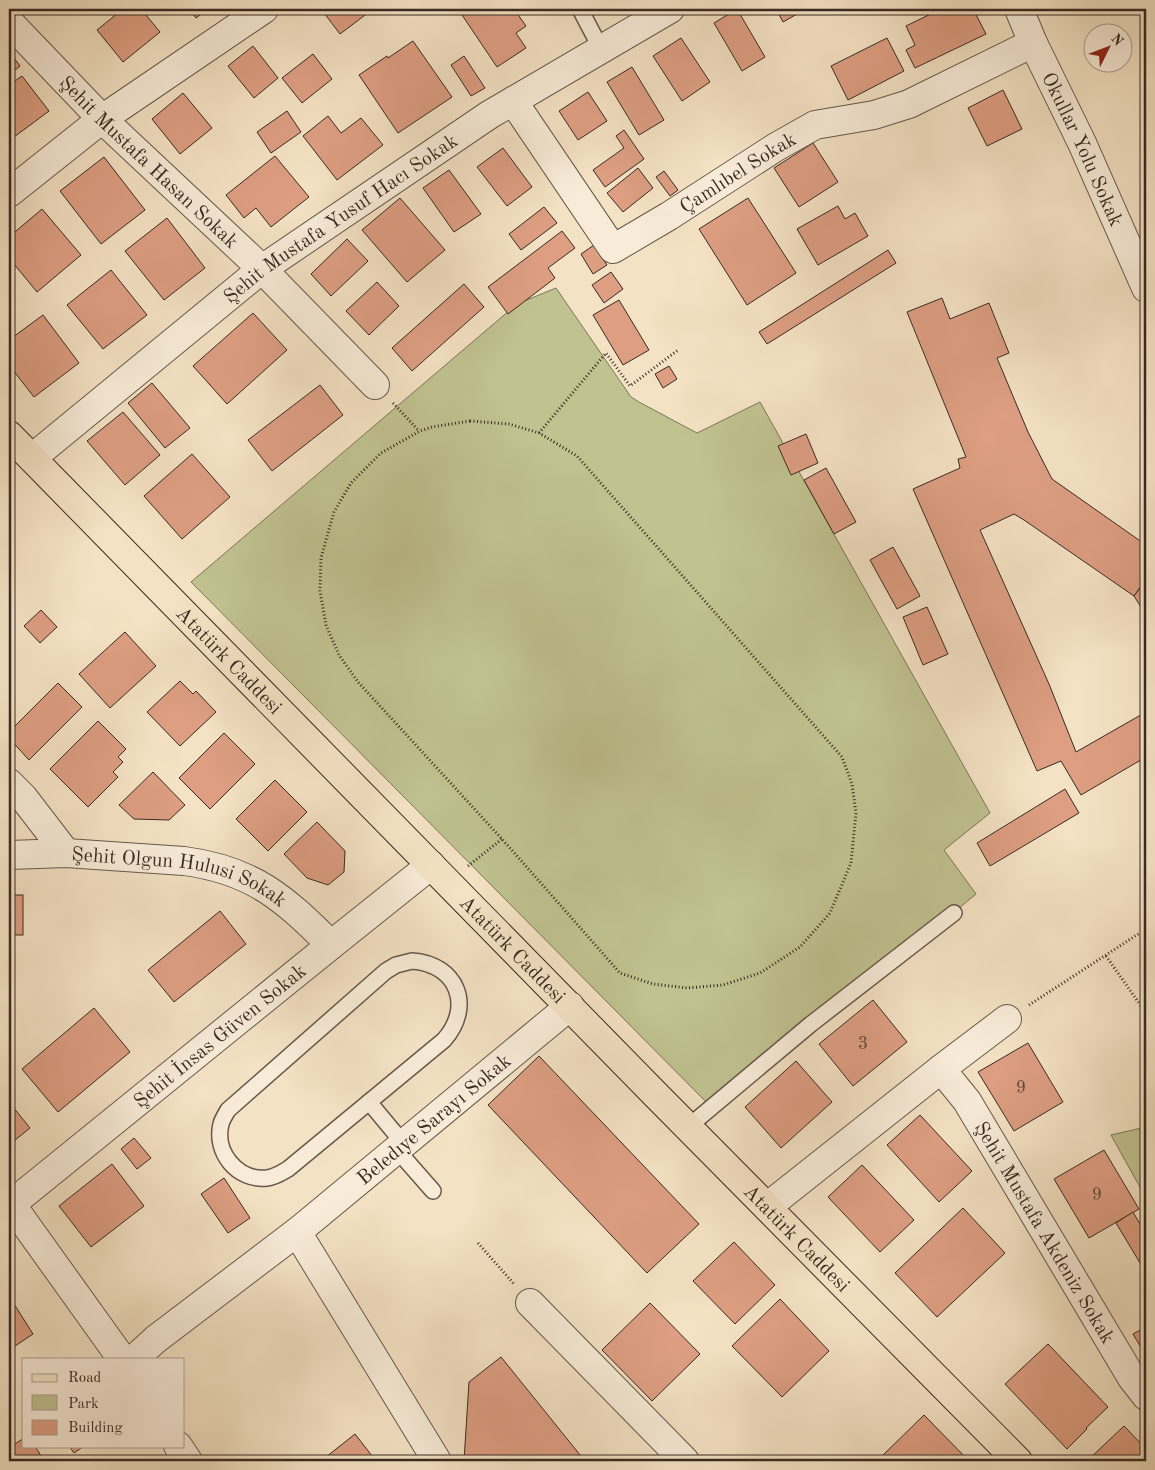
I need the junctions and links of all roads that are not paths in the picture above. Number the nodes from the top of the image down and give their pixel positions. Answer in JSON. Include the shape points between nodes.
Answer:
{"nodes":[{"id":1,"x":264,"y":9,"type":"edge"},
{"id":2,"x":580,"y":9,"type":"edge"},
{"id":3,"x":670,"y":9,"type":"edge"},
{"id":4,"x":1019,"y":9,"type":"edge"},
{"id":5,"x":9,"y":22,"type":"edge"},
{"id":6,"x":1033,"y":43,"type":"junction"},
{"id":7,"x":602,"y":49,"type":"junction"},
{"id":8,"x":513,"y":101,"type":"junction"},
{"id":9,"x":102,"y":119,"type":"junction"},
{"id":10,"x":9,"y":193,"type":"edge"},
{"id":11,"x":262,"y":269,"type":"junction"},
{"id":12,"x":1146,"y":288,"type":"edge"},
{"id":13,"x":375,"y":385,"type":"road end"},
{"id":14,"x":9,"y":435,"type":"edge"},
{"id":15,"x":32,"y":458,"type":"junction"},
{"id":16,"x":9,"y":783,"type":"edge"},
{"id":17,"x":66,"y":853,"type":"junction"},
{"id":18,"x":9,"y":855,"type":"edge"},
{"id":19,"x":439,"y":874,"type":"junction"},
{"id":20,"x":954,"y":913,"type":"dead end"},
{"id":21,"x":331,"y":945,"type":"junction"},
{"id":22,"x":570,"y":1006,"type":"junction"},
{"id":23,"x":1007,"y":1019,"type":"road end"},
{"id":24,"x":941,"y":1069,"type":"junction"},
{"id":25,"x":370,"y":1102,"type":"junction"},
{"id":26,"x":688,"y":1127,"type":"junction"},
{"id":27,"x":400,"y":1147,"type":"junction"},
{"id":28,"x":433,"y":1190,"type":"dead end"},
{"id":29,"x":10,"y":1205,"type":"edge"},
{"id":30,"x":766,"y":1207,"type":"junction"},
{"id":31,"x":297,"y":1232,"type":"junction"},
{"id":32,"x":530,"y":1303,"type":"road end"},
{"id":33,"x":121,"y":1358,"type":"edge"},
{"id":34,"x":135,"y":1358,"type":"edge"},
{"id":35,"x":1146,"y":1396,"type":"edge"},
{"id":36,"x":179,"y":1448,"type":"edge"},
{"id":37,"x":188,"y":1461,"type":"edge"},
{"id":38,"x":437,"y":1461,"type":"edge"},
{"id":39,"x":685,"y":1461,"type":"edge"},
{"id":40,"x":1018,"y":1461,"type":"edge"}],
"edges":[{"from":1,"to":9,"type":"street"},
{"from":2,"to":7,"type":"lane"},
{"from":3,"to":7,"type":"street","name":"Şehit Mustafa Yusuf Hacı Sokak"},
{"from":4,"to":6,"type":"street","name":"Okullar Yolu Sokak"},
{"from":5,"to":9,"type":"street","name":"Şehit Mustafa Hasan Sokak"},
{"from":6,"to":8,"type":"street","name":"Çamlıbel Sokak","via":[[909,104],[874,115],[815,126],[613,249]]},
{"from":6,"to":12,"type":"street","name":"Okullar Yolu Sokak","via":[[1082,143]]},
{"from":7,"to":8,"type":"street","name":"Şehit Mustafa Yusuf Hacı Sokak"},
{"from":8,"to":11,"type":"street","name":"Şehit Mustafa Yusuf Hacı Sokak"},
{"from":9,"to":10,"type":"street"},
{"from":9,"to":11,"type":"street","name":"Şehit Mustafa Hasan Sokak"},
{"from":11,"to":13,"type":"street","name":"Şehit Mustafa Hasan Sokak"},
{"from":11,"to":15,"type":"street","name":"Şehit Mustafa Yusuf Hacı Sokak"},
{"from":14,"to":15,"type":"main road","name":"Atatürk Caddesi"},
{"from":15,"to":19,"type":"main road","name":"Atatürk Caddesi"},
{"from":16,"to":17,"type":"street"},
{"from":17,"to":18,"type":"street","name":"Şehit Olgun Hulusi Sokak"},
{"from":17,"to":21,"type":"street","name":"Şehit Olgun Hulusi Sokak","via":[[184,860],[225,869],[276,895]]},
{"from":19,"to":21,"type":"street","name":"Şehit İnsas Güven Sokak"},
{"from":19,"to":22,"type":"main road","name":"Atatürk Caddesi"},
{"from":20,"to":26,"type":"lane","via":[[811,1024]]},
{"from":21,"to":29,"type":"street","name":"Şehit İnsas Güven Sokak"},
{"from":22,"to":26,"type":"main road","name":"Atatürk Caddesi"},
{"from":22,"to":27,"type":"street","name":"Beledıye Sarayı Sokak"},
{"from":23,"to":24,"type":"street"},
{"from":24,"to":30,"type":"street"},
{"from":24,"to":35,"type":"street","name":"Şehit Mustafa Akdeniz Sokak","via":[[967,1102],[1132,1378]]},
{"from":25,"to":25,"type":"lane","via":[[278,1175],[259,1178],[241,1172],[229,1162],[222,1148],[221,1123],[228,1110],[245,1094],[396,964],[431,964],[446,974],[456,989],[460,1004],[458,1019],[444,1040]]},
{"from":25,"to":27,"type":"lane"},
{"from":26,"to":30,"type":"main road","name":"Atatürk Caddesi"},
{"from":27,"to":28,"type":"lane"},
{"from":27,"to":31,"type":"street","name":"Beledıye Sarayı Sokak"},
{"from":29,"to":33,"type":"street"},
{"from":30,"to":40,"type":"main road","name":"Atatürk Caddesi"},
{"from":31,"to":34,"type":"street","name":"Beledıye Sarayı Sokak"},
{"from":31,"to":38,"type":"street"},
{"from":32,"to":39,"type":"street"},
{"from":36,"to":37,"type":"street"}]}
